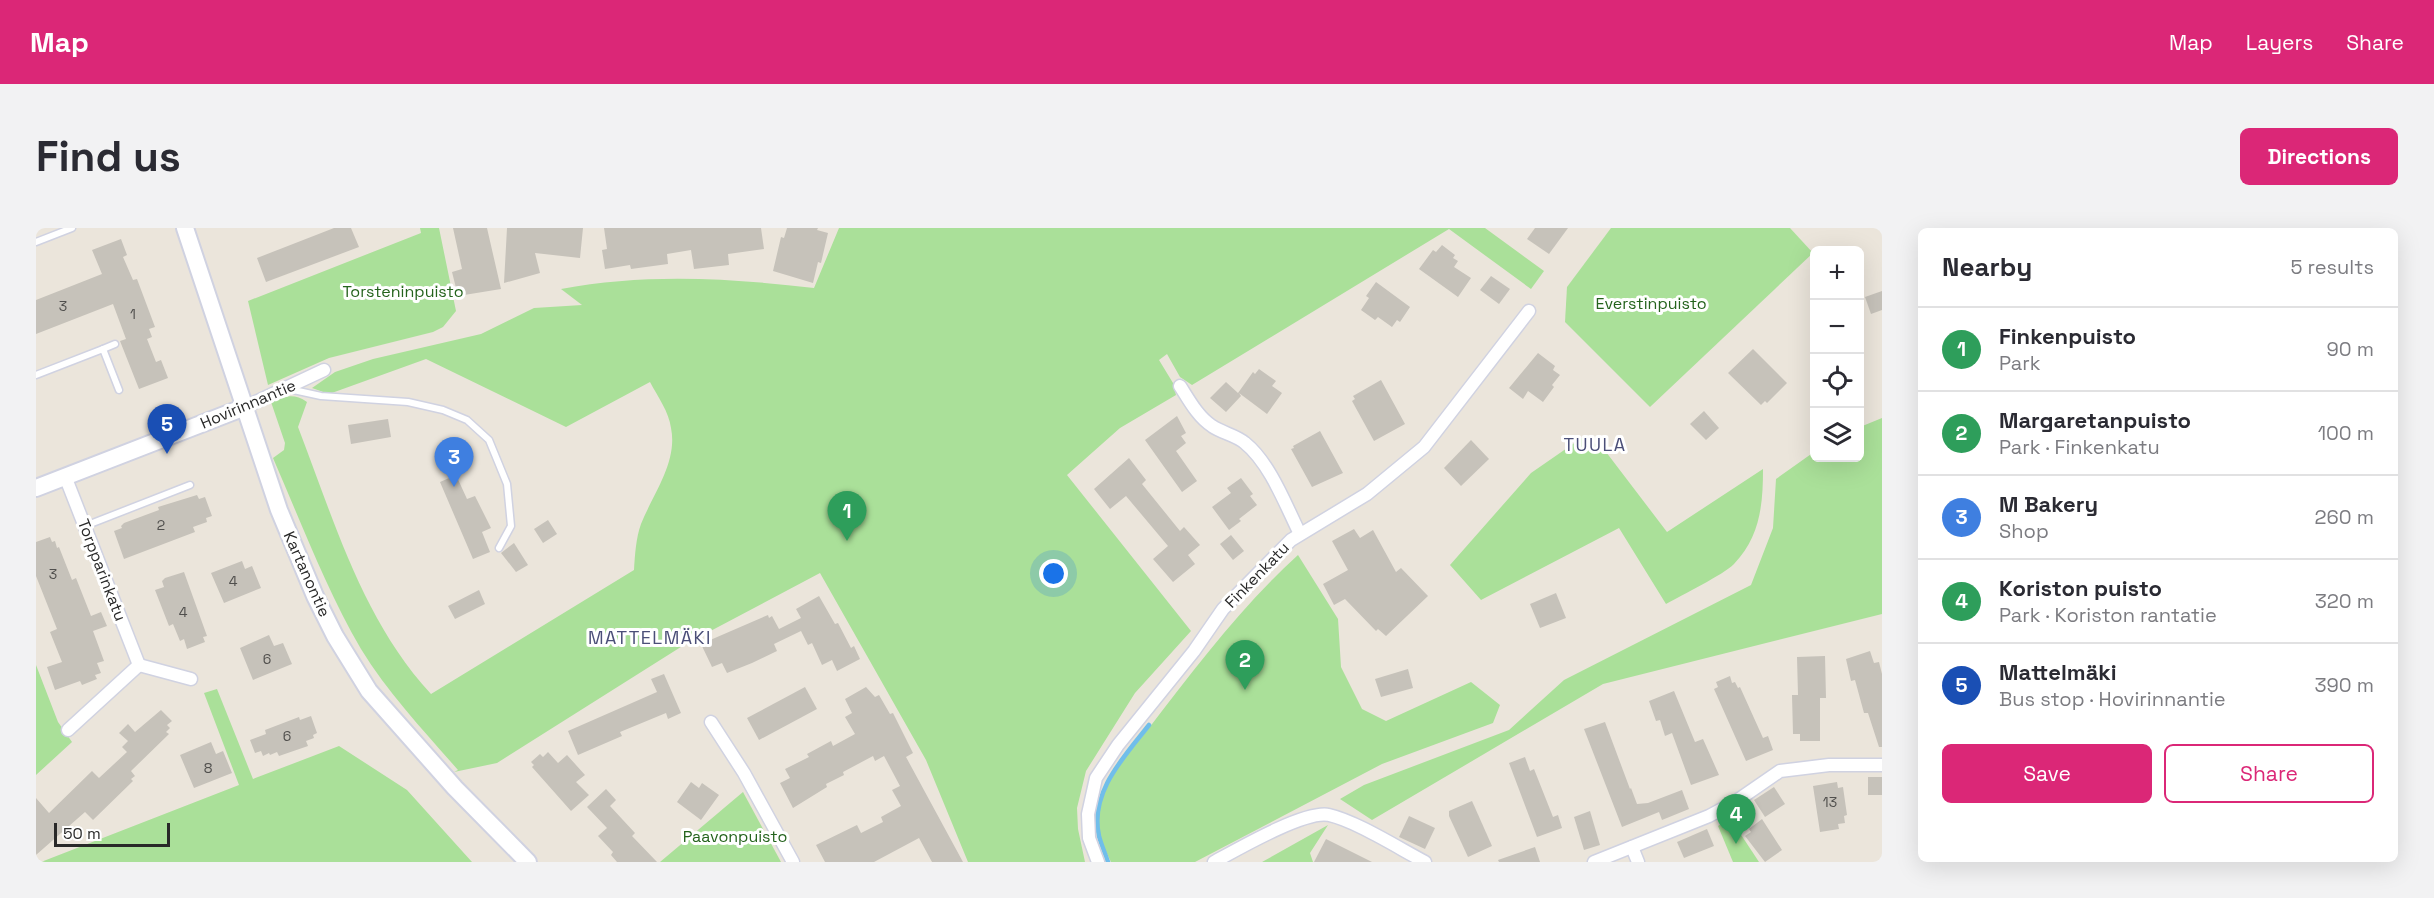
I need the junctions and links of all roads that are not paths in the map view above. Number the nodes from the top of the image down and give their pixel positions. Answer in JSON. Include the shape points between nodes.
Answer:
{"nodes":[{"id":1,"x":72,"y":228,"type":"edge"},
{"id":2,"x":185,"y":228,"type":"edge"},
{"id":3,"x":36,"y":242,"type":"edge"},
{"id":4,"x":1529,"y":311,"type":"dead end"},
{"id":5,"x":115,"y":344,"type":"dead end"},
{"id":6,"x":103,"y":349,"type":"junction"},
{"id":7,"x":324,"y":370,"type":"dead end"},
{"id":8,"x":36,"y":375,"type":"edge"},
{"id":9,"x":1180,"y":386,"type":"dead end"},
{"id":10,"x":288,"y":388,"type":"junction"},
{"id":11,"x":119,"y":390,"type":"dead end"},
{"id":12,"x":245,"y":407,"type":"junction"},
{"id":13,"x":65,"y":476,"type":"junction"},
{"id":14,"x":190,"y":485,"type":"dead end"},
{"id":15,"x":36,"y":488,"type":"edge"},
{"id":16,"x":85,"y":526,"type":"junction"},
{"id":17,"x":1300,"y":534,"type":"junction"},
{"id":18,"x":499,"y":548,"type":"dead end"},
{"id":19,"x":139,"y":665,"type":"junction"},
{"id":20,"x":191,"y":679,"type":"dead end"},
{"id":21,"x":711,"y":722,"type":"dead end"},
{"id":22,"x":68,"y":730,"type":"dead end"},
{"id":23,"x":1882,"y":765,"type":"edge"},
{"id":24,"x":1632,"y":847,"type":"junction"},
{"id":25,"x":528,"y":862,"type":"edge"},
{"id":26,"x":793,"y":862,"type":"edge"},
{"id":27,"x":1098,"y":862,"type":"edge"},
{"id":28,"x":1214,"y":862,"type":"edge"},
{"id":29,"x":1425,"y":862,"type":"edge"},
{"id":30,"x":1594,"y":862,"type":"edge"},
{"id":31,"x":1638,"y":862,"type":"edge"}],
"edges":[{"from":1,"to":3,"type":"lane"},
{"from":2,"to":12,"type":"street","name":"Kartanontie"},
{"from":4,"to":17,"type":"street","name":"Finkenkatu","via":[[1424,447],[1367,494]]},
{"from":5,"to":6,"type":"lane"},
{"from":6,"to":8,"type":"lane"},
{"from":6,"to":11,"type":"lane"},
{"from":7,"to":10,"type":"street","name":"Hovirinnantie"},
{"from":9,"to":17,"type":"street","via":[[1203,419],[1245,442],[1255,453]]},
{"from":10,"to":12,"type":"street","name":"Hovirinnantie"},
{"from":10,"to":18,"type":"lane","via":[[321,396],[408,402],[467,420],[489,440],[507,484],[511,526]]},
{"from":12,"to":13,"type":"street","name":"Hovirinnantie"},
{"from":12,"to":25,"type":"street","name":"Kartanontie","via":[[297,556],[349,661],[396,722]]},
{"from":13,"to":15,"type":"street","name":"Hovirinnantie"},
{"from":13,"to":16,"type":"street","name":"Torpparinkatu"},
{"from":14,"to":16,"type":"lane"},
{"from":16,"to":19,"type":"street","name":"Torpparinkatu"},
{"from":17,"to":27,"type":"street","name":"Finkenkatu","via":[[1223,609],[1106,761],[1091,792],[1088,814],[1089,838]]},
{"from":19,"to":20,"type":"street"},
{"from":19,"to":22,"type":"street"},
{"from":21,"to":26,"type":"street"},
{"from":23,"to":24,"type":"street","via":[[1828,765],[1780,771],[1719,811]]},
{"from":24,"to":30,"type":"street"},
{"from":24,"to":31,"type":"street"},
{"from":28,"to":29,"type":"street","via":[[1278,829],[1314,815],[1328,814]]}]}
